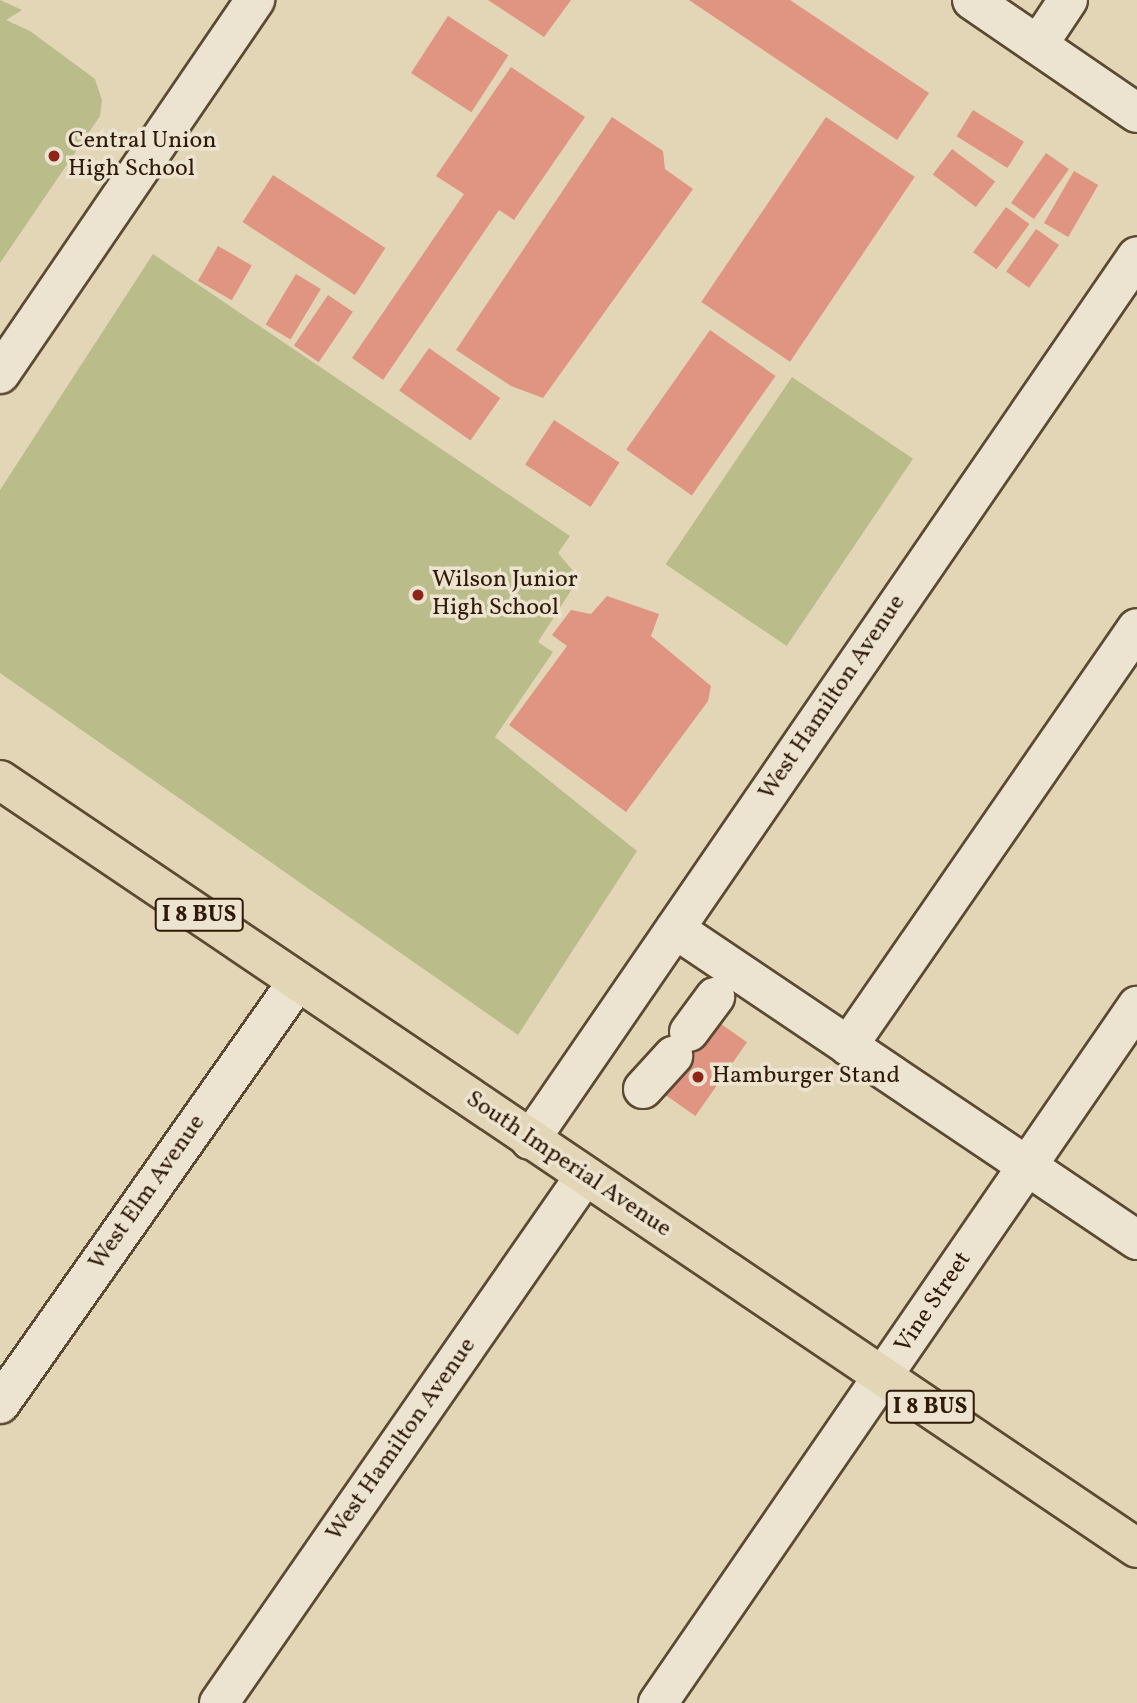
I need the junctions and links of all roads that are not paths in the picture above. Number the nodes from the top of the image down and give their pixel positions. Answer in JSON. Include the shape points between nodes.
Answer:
{"nodes":[{"id":1,"x":255,"y":0,"type":"edge"},
{"id":2,"x":972,"y":0,"type":"edge"},
{"id":3,"x":1068,"y":0,"type":"edge"},
{"id":4,"x":1038,"y":45,"type":"junction"},
{"id":5,"x":1137,"y":113,"type":"edge"},
{"id":6,"x":1137,"y":256,"type":"edge"},
{"id":7,"x":0,"y":374,"type":"edge"},
{"id":8,"x":1137,"y":628,"type":"edge"},
{"id":9,"x":0,"y":781,"type":"edge"},
{"id":10,"x":675,"y":929,"type":"junction"},
{"id":11,"x":297,"y":982,"type":"junction"},
{"id":12,"x":715,"y":997,"type":"dead end"},
{"id":13,"x":1137,"y":1006,"type":"edge"},
{"id":14,"x":848,"y":1046,"type":"junction"},
{"id":15,"x":643,"y":1089,"type":"dead end"},
{"id":16,"x":530,"y":1140,"type":"junction"},
{"id":17,"x":1027,"y":1167,"type":"junction"},
{"id":18,"x":584,"y":1177,"type":"junction"},
{"id":19,"x":1137,"y":1240,"type":"edge"},
{"id":20,"x":884,"y":1376,"type":"junction"},
{"id":21,"x":0,"y":1404,"type":"edge"},
{"id":22,"x":1137,"y":1548,"type":"edge"},
{"id":23,"x":219,"y":1703,"type":"edge"},
{"id":24,"x":658,"y":1703,"type":"edge"}],
"edges":[{"from":1,"to":7,"type":"street"},
{"from":2,"to":4,"type":"street"},
{"from":3,"to":4,"type":"street"},
{"from":4,"to":5,"type":"street"},
{"from":6,"to":10,"type":"street","name":"West Hamilton Avenue"},
{"from":8,"to":14,"type":"street"},
{"from":9,"to":11,"type":"highway","name":"South Imperial Avenue","number":"I 8 BUS"},
{"from":10,"to":14,"type":"street"},
{"from":10,"to":16,"type":"street","name":"West Hamilton Avenue"},
{"from":11,"to":16,"type":"highway","name":"South Imperial Avenue","number":"I 8 BUS"},
{"from":11,"to":21,"type":"street","name":"West Elm Avenue"},
{"from":12,"to":15,"type":"street"},
{"from":13,"to":17,"type":"street","name":"Vine Street"},
{"from":14,"to":17,"type":"street"},
{"from":16,"to":18,"type":"highway","name":"South Imperial Avenue","number":"I 8 BUS"},
{"from":17,"to":19,"type":"street"},
{"from":17,"to":20,"type":"street","name":"Vine Street"},
{"from":18,"to":20,"type":"highway","name":"South Imperial Avenue","number":"I 8 BUS"},
{"from":18,"to":23,"type":"street","name":"West Hamilton Avenue"},
{"from":20,"to":22,"type":"highway","name":"South Imperial Avenue","number":"I 8 BUS"},
{"from":20,"to":24,"type":"street","name":"Vine Street"}]}
